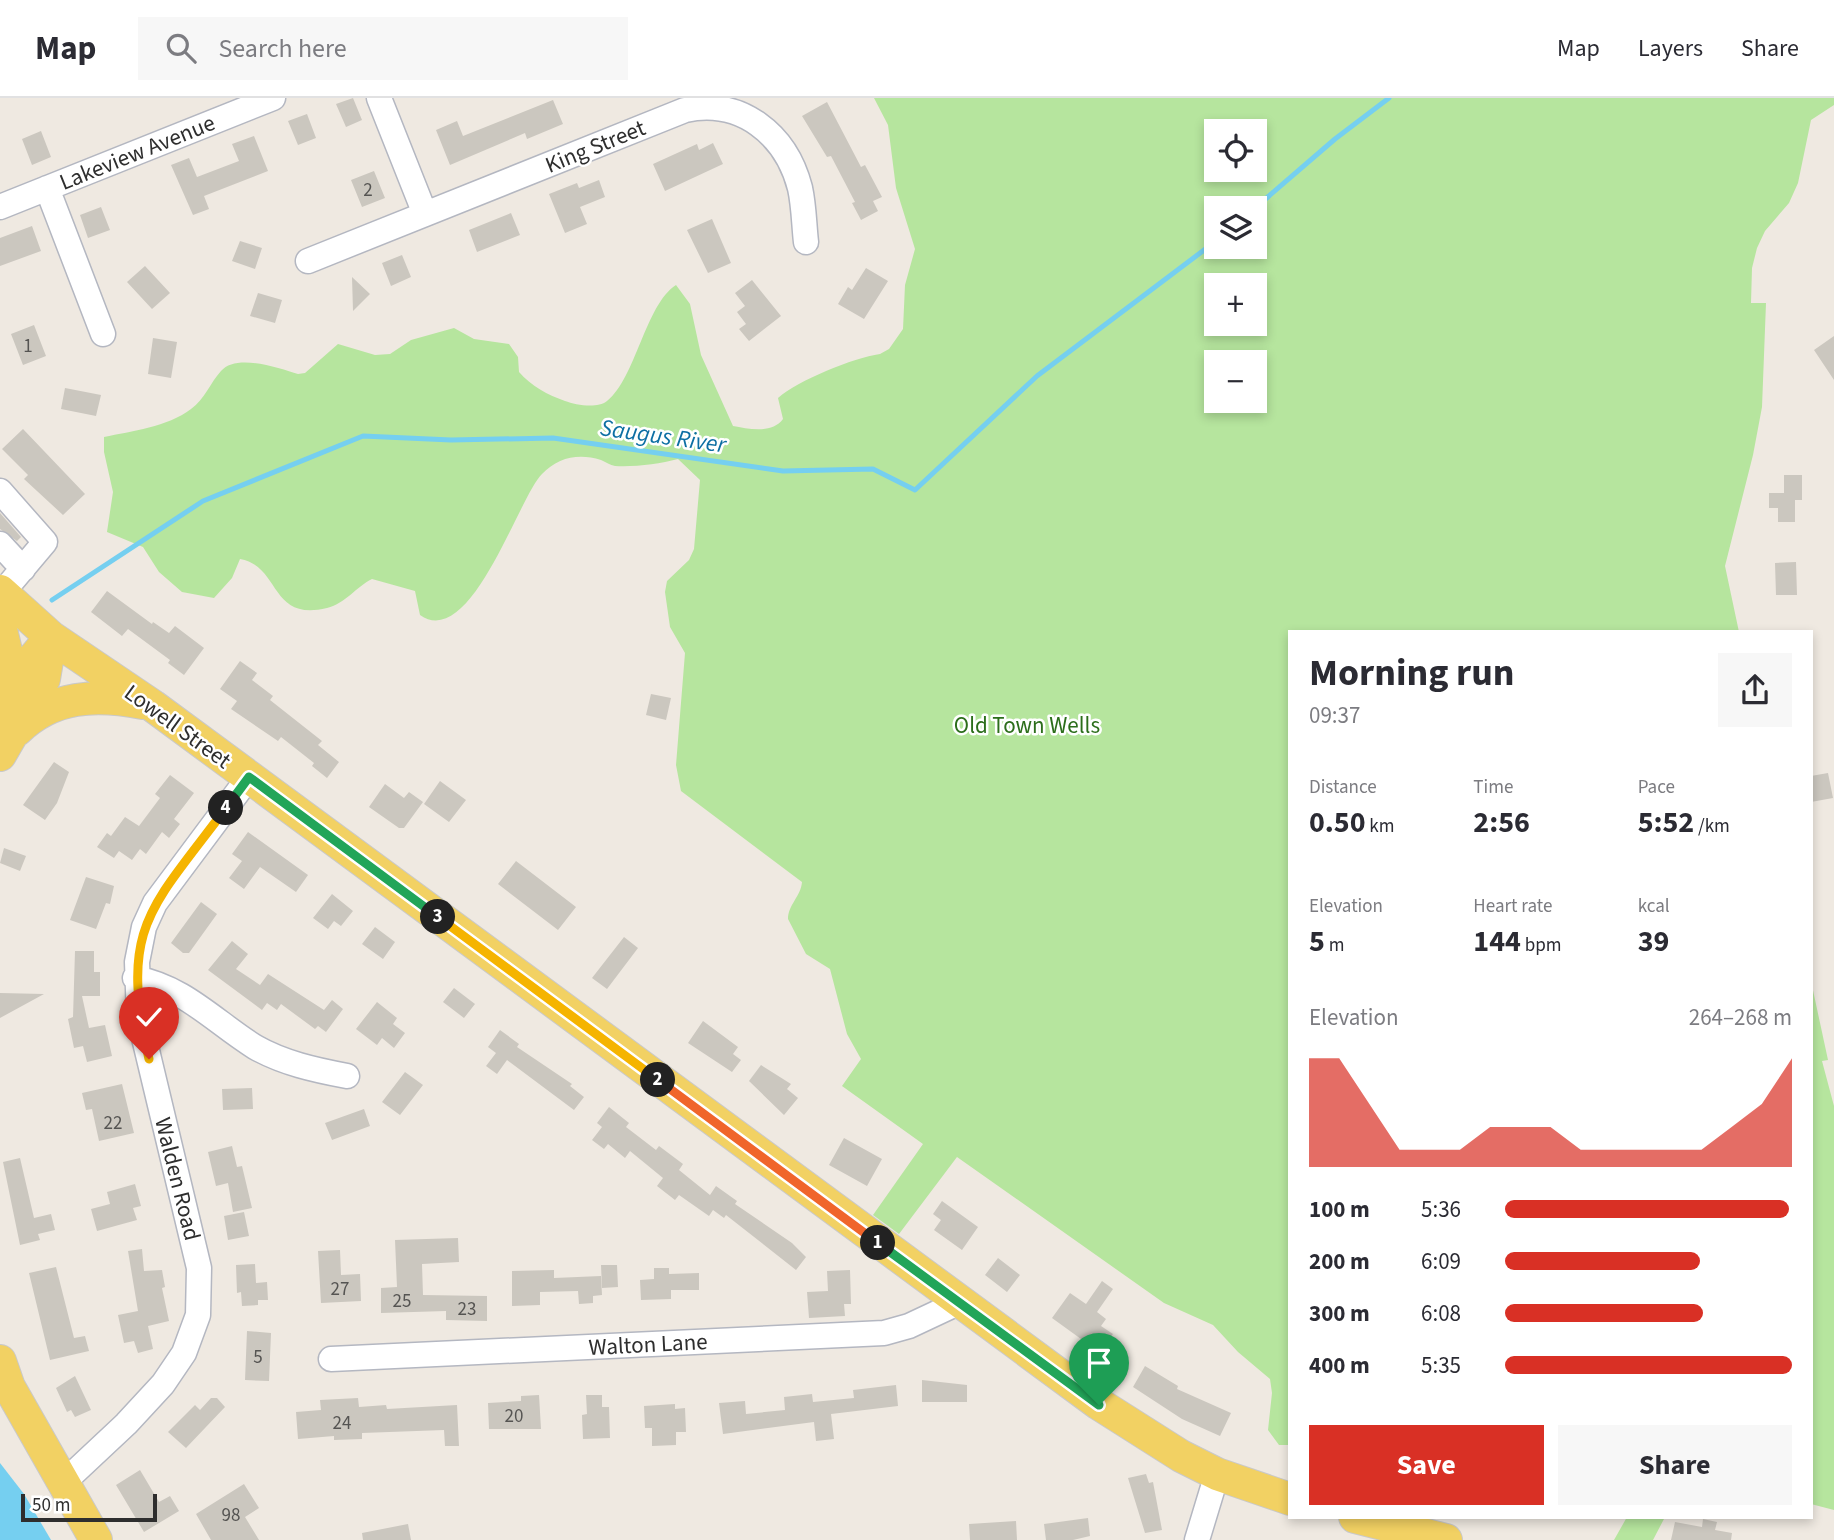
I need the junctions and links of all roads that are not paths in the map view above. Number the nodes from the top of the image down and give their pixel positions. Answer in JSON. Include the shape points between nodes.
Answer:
{"nodes":[{"id":1,"x":273,"y":98,"type":"edge"},
{"id":2,"x":379,"y":98,"type":"edge"},
{"id":3,"x":47,"y":188,"type":"junction"},
{"id":4,"x":0,"y":206,"type":"edge"},
{"id":5,"x":425,"y":214,"type":"junction"},
{"id":6,"x":806,"y":242,"type":"dead end"},
{"id":7,"x":308,"y":261,"type":"dead end"},
{"id":8,"x":103,"y":334,"type":"dead end"},
{"id":9,"x":0,"y":491,"type":"edge"},
{"id":10,"x":0,"y":544,"type":"edge"},
{"id":11,"x":23,"y":569,"type":"junction"},
{"id":12,"x":1,"y":592,"type":"edge"},
{"id":13,"x":0,"y":625,"type":"edge"},
{"id":14,"x":51,"y":637,"type":"junction"},
{"id":15,"x":153,"y":706,"type":"junction"},
{"id":16,"x":6,"y":725,"type":"edge"},
{"id":17,"x":249,"y":777,"type":"junction"},
{"id":18,"x":135,"y":978,"type":"junction"},
{"id":19,"x":347,"y":1076,"type":"dead end"},
{"id":20,"x":958,"y":1303,"type":"junction"},
{"id":21,"x":331,"y":1359,"type":"dead end"},
{"id":22,"x":0,"y":1361,"type":"edge"},
{"id":23,"x":1217,"y":1474,"type":"junction"},
{"id":24,"x":63,"y":1483,"type":"junction"},
{"id":25,"x":1288,"y":1498,"type":"edge"},
{"id":26,"x":1361,"y":1519,"type":"edge"},
{"id":27,"x":1409,"y":1536,"type":"edge"},
{"id":28,"x":96,"y":1540,"type":"edge"},
{"id":29,"x":1197,"y":1540,"type":"edge"},
{"id":30,"x":1446,"y":1540,"type":"edge"}],
"edges":[{"from":1,"to":3,"type":"street","name":"Lakeview Avenue"},
{"from":2,"to":5,"type":"street"},
{"from":3,"to":4,"type":"street","name":"Lakeview Avenue"},
{"from":3,"to":8,"type":"street"},
{"from":5,"to":6,"type":"street","name":"King Street","via":[[685,110],[723,106],[759,121],[780,146],[799,187]]},
{"from":5,"to":7,"type":"street","name":"King Street"},
{"from":9,"to":11,"type":"street","via":[[45,539],[45,545]]},
{"from":10,"to":11,"type":"street"},
{"from":11,"to":12,"type":"street"},
{"from":12,"to":14,"type":"main road","name":"Lowell Street"},
{"from":13,"to":16,"type":"main road","via":[[10,668]]},
{"from":14,"to":15,"type":"main road","name":"Lowell Street"},
{"from":14,"to":16,"type":"main road","via":[[44,679]]},
{"from":15,"to":16,"type":"main road","via":[[106,697],[72,699]]},
{"from":15,"to":17,"type":"main road","name":"Lowell Street"},
{"from":17,"to":18,"type":"street","name":"Walden Road","via":[[155,903],[141,937]]},
{"from":17,"to":20,"type":"main road","name":"Lowell Street"},
{"from":18,"to":19,"type":"street","via":[[173,989],[268,1054]]},
{"from":18,"to":24,"type":"street","name":"Walden Road","via":[[142,1028],[199,1268],[200,1304],[189,1342],[163,1384]]},
{"from":20,"to":21,"type":"street","name":"Walton Lane","via":[[884,1333]]},
{"from":20,"to":23,"type":"main road","name":"Lowell Street","via":[[1099,1405]]},
{"from":22,"to":24,"type":"main road","via":[[9,1387]]},
{"from":23,"to":25,"type":"main road","name":"Lowell Street"},
{"from":23,"to":29,"type":"street"},
{"from":24,"to":28,"type":"main road"},
{"from":26,"to":27,"type":"main road"},
{"from":27,"to":30,"type":"main road"}]}
